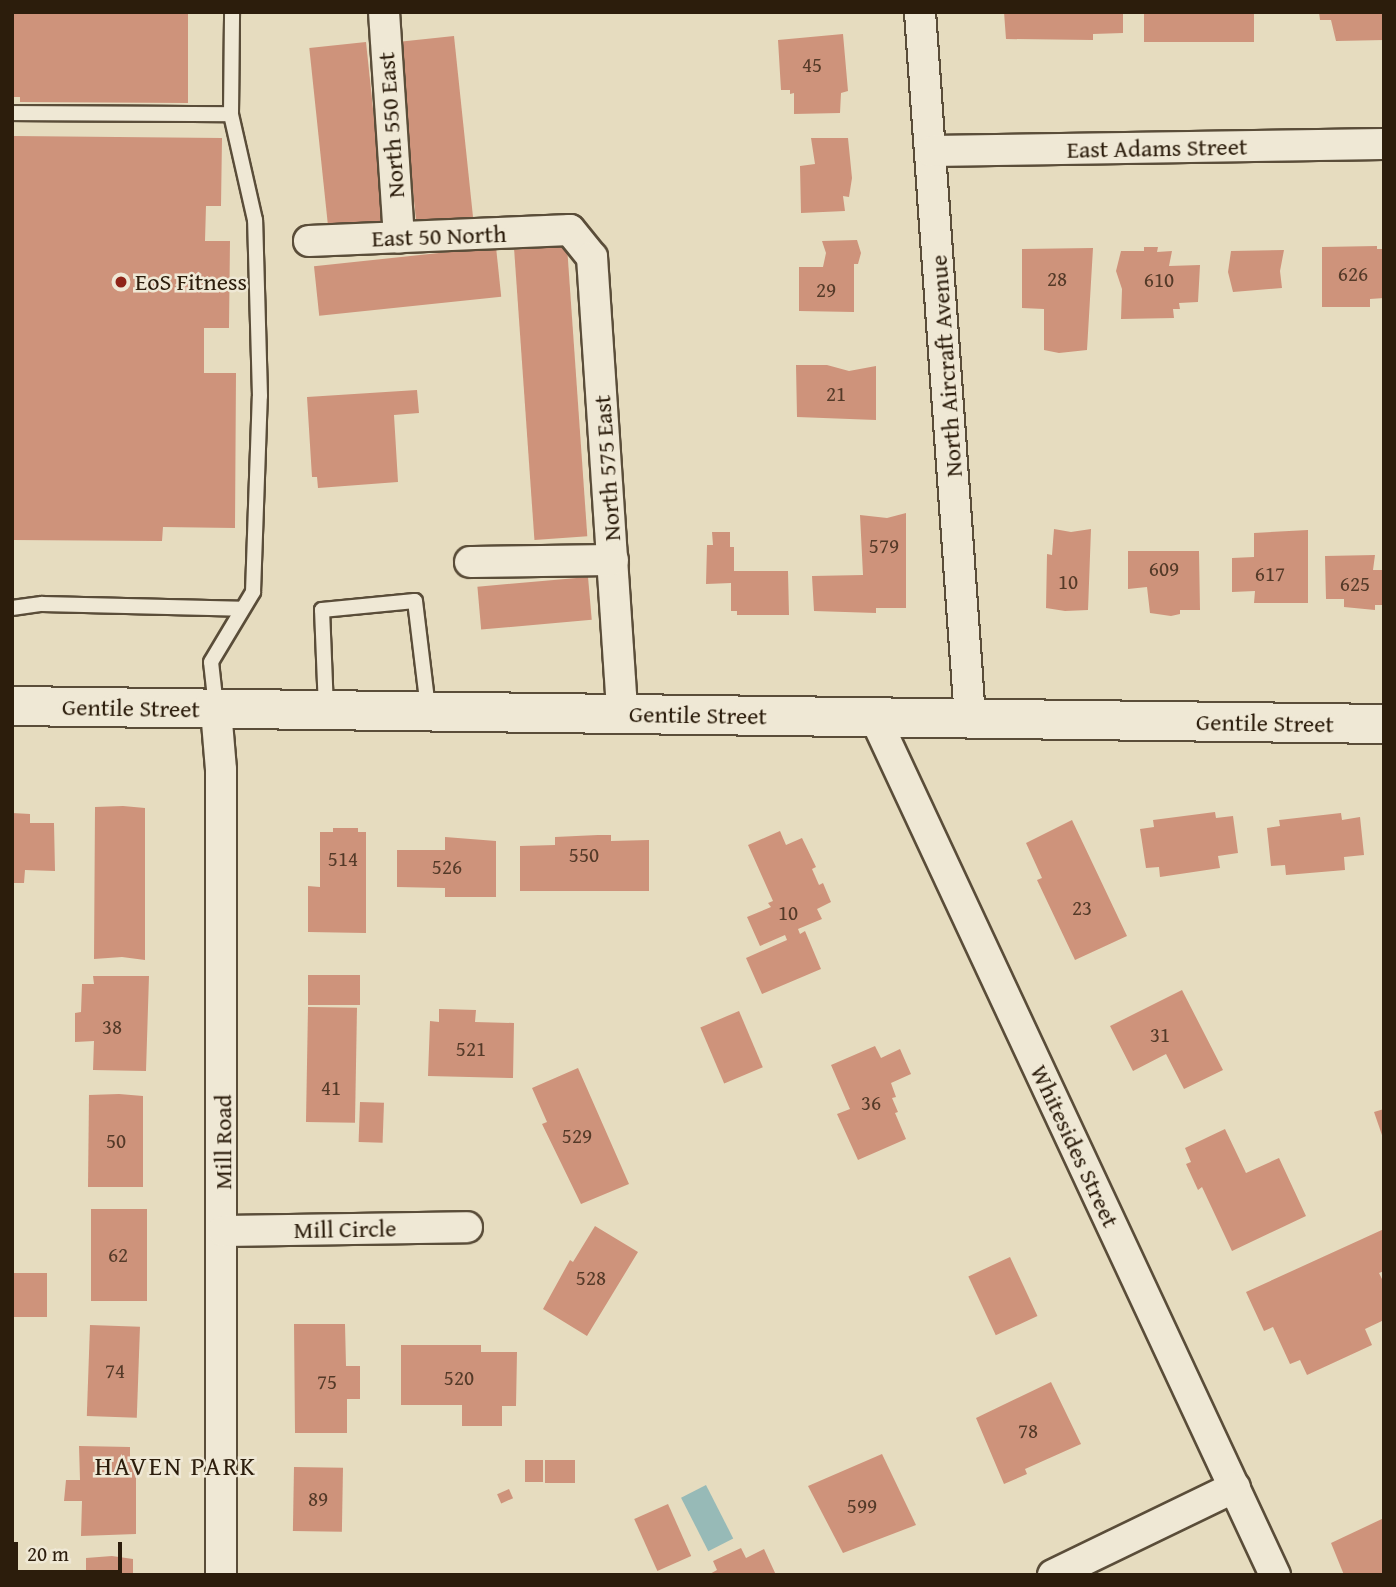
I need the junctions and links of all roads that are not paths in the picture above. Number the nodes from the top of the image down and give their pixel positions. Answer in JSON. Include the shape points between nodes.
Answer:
{"nodes":[{"id":1,"x":232,"y":12,"type":"edge"},
{"id":2,"x":384,"y":12,"type":"edge"},
{"id":3,"x":920,"y":12,"type":"edge"},
{"id":4,"x":12,"y":113,"type":"edge"},
{"id":5,"x":231,"y":114,"type":"junction"},
{"id":6,"x":1384,"y":144,"type":"edge"},
{"id":7,"x":931,"y":151,"type":"junction"},
{"id":8,"x":570,"y":230,"type":"joint"},
{"id":9,"x":399,"y":238,"type":"junction"},
{"id":10,"x":309,"y":241,"type":"dead end"},
{"id":11,"x":613,"y":560,"type":"junction"},
{"id":12,"x":470,"y":562,"type":"dead end"},
{"id":13,"x":12,"y":608,"type":"edge"},
{"id":14,"x":241,"y":609,"type":"junction"},
{"id":15,"x":12,"y":706,"type":"edge"},
{"id":16,"x":216,"y":710,"type":"junction"},
{"id":17,"x":326,"y":710,"type":"junction"},
{"id":18,"x":429,"y":711,"type":"junction"},
{"id":19,"x":622,"y":713,"type":"junction"},
{"id":20,"x":875,"y":718,"type":"junction"},
{"id":21,"x":970,"y":719,"type":"junction"},
{"id":22,"x":1384,"y":724,"type":"edge"},
{"id":23,"x":467,"y":1227,"type":"dead end"},
{"id":24,"x":223,"y":1231,"type":"junction"},
{"id":25,"x":1235,"y":1487,"type":"junction"},
{"id":26,"x":221,"y":1575,"type":"edge"},
{"id":27,"x":1053,"y":1575,"type":"edge"},
{"id":28,"x":1275,"y":1575,"type":"edge"}],
"edges":[{"from":1,"to":5,"type":"lane"},
{"from":2,"to":9,"type":"street","name":"North 550 East"},
{"from":3,"to":7,"type":"street","name":"North Aircraft Avenue"},
{"from":4,"to":5,"type":"lane"},
{"from":5,"to":14,"type":"lane","via":[[255,220],[260,396],[253,592]]},
{"from":6,"to":7,"type":"street","name":"East Adams Street"},
{"from":7,"to":21,"type":"street","name":"North Aircraft Avenue"},
{"from":8,"to":9,"type":"street","name":"East 50 North"},
{"from":8,"to":11,"type":"street","name":"North 575 East","via":[[592,257]]},
{"from":9,"to":10,"type":"street","name":"East 50 North"},
{"from":11,"to":12,"type":"street"},
{"from":11,"to":19,"type":"street","name":"North 575 East"},
{"from":13,"to":14,"type":"lane","via":[[42,604]]},
{"from":14,"to":16,"type":"lane","via":[[212,662]]},
{"from":15,"to":16,"type":"main road","name":"Gentile Street"},
{"from":16,"to":17,"type":"main road","name":"Gentile Street"},
{"from":16,"to":24,"type":"street","name":"Mill Road","via":[[222,770]]},
{"from":17,"to":18,"type":"main road","name":"Gentile Street"},
{"from":17,"to":18,"type":"lane","via":[[322,610],[415,601]]},
{"from":18,"to":19,"type":"main road","name":"Gentile Street"},
{"from":19,"to":20,"type":"main road","name":"Gentile Street"},
{"from":20,"to":21,"type":"main road","name":"Gentile Street"},
{"from":20,"to":25,"type":"street","name":"Whitesides Street"},
{"from":21,"to":22,"type":"main road","name":"Gentile Street"},
{"from":23,"to":24,"type":"street","name":"Mill Circle"},
{"from":24,"to":26,"type":"street","name":"Mill Road"},
{"from":25,"to":27,"type":"street"},
{"from":25,"to":28,"type":"street","name":"Whitesides Street"}]}
